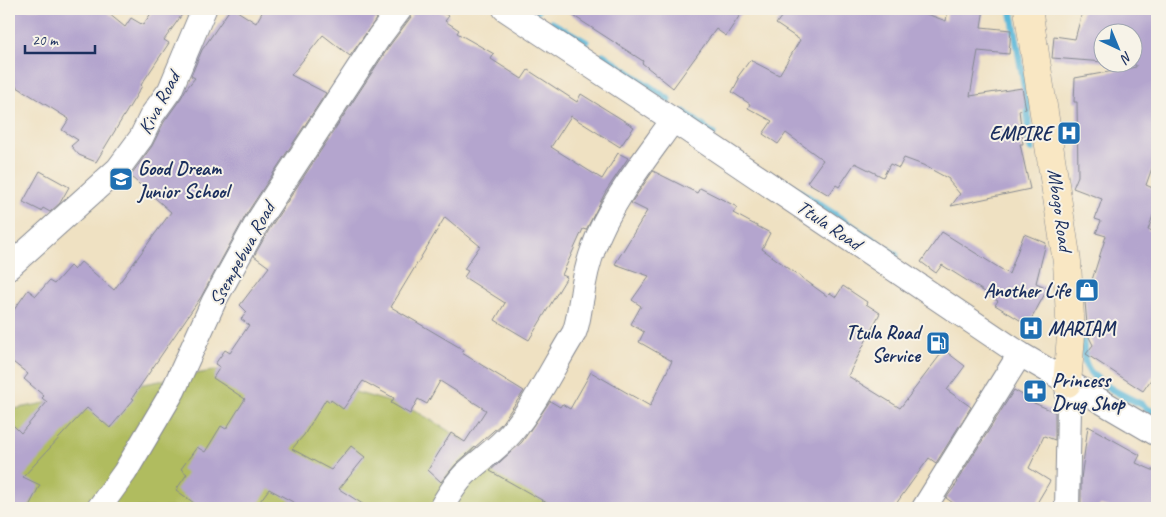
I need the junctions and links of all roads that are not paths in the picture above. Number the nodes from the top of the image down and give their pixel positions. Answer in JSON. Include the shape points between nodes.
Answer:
{"nodes":[{"id":1,"x":204,"y":9,"type":"edge"},
{"id":2,"x":400,"y":9,"type":"edge"},
{"id":3,"x":505,"y":9,"type":"edge"},
{"id":4,"x":1028,"y":9,"type":"edge"},
{"id":5,"x":673,"y":120,"type":"junction"},
{"id":6,"x":9,"y":267,"type":"edge"},
{"id":7,"x":1020,"y":354,"type":"junction"},
{"id":8,"x":1067,"y":383,"type":"junction"},
{"id":9,"x":1157,"y":434,"type":"edge"},
{"id":10,"x":99,"y":508,"type":"edge"},
{"id":11,"x":441,"y":508,"type":"edge"},
{"id":12,"x":924,"y":508,"type":"edge"},
{"id":13,"x":1067,"y":508,"type":"edge"}],
"edges":[{"from":1,"to":6,"type":"street","name":"Kiva Road","via":[[170,90],[118,169]]},
{"from":2,"to":10,"type":"street","name":"Ssempebwa Road","via":[[258,221],[214,301],[173,391],[125,472]]},
{"from":3,"to":5,"type":"street","name":"Ttula Road"},
{"from":4,"to":8,"type":"street","name":"Mbogo Road","via":[[1067,262],[1071,336]]},
{"from":5,"to":7,"type":"street","name":"Ttula Road"},
{"from":5,"to":11,"type":"street","via":[[625,189],[594,246],[574,333],[517,426],[496,449],[464,475]]},
{"from":7,"to":8,"type":"street","name":"Ttula Road"},
{"from":7,"to":12,"type":"street"},
{"from":8,"to":9,"type":"street","name":"Ttula Road"},
{"from":8,"to":13,"type":"street"}]}
